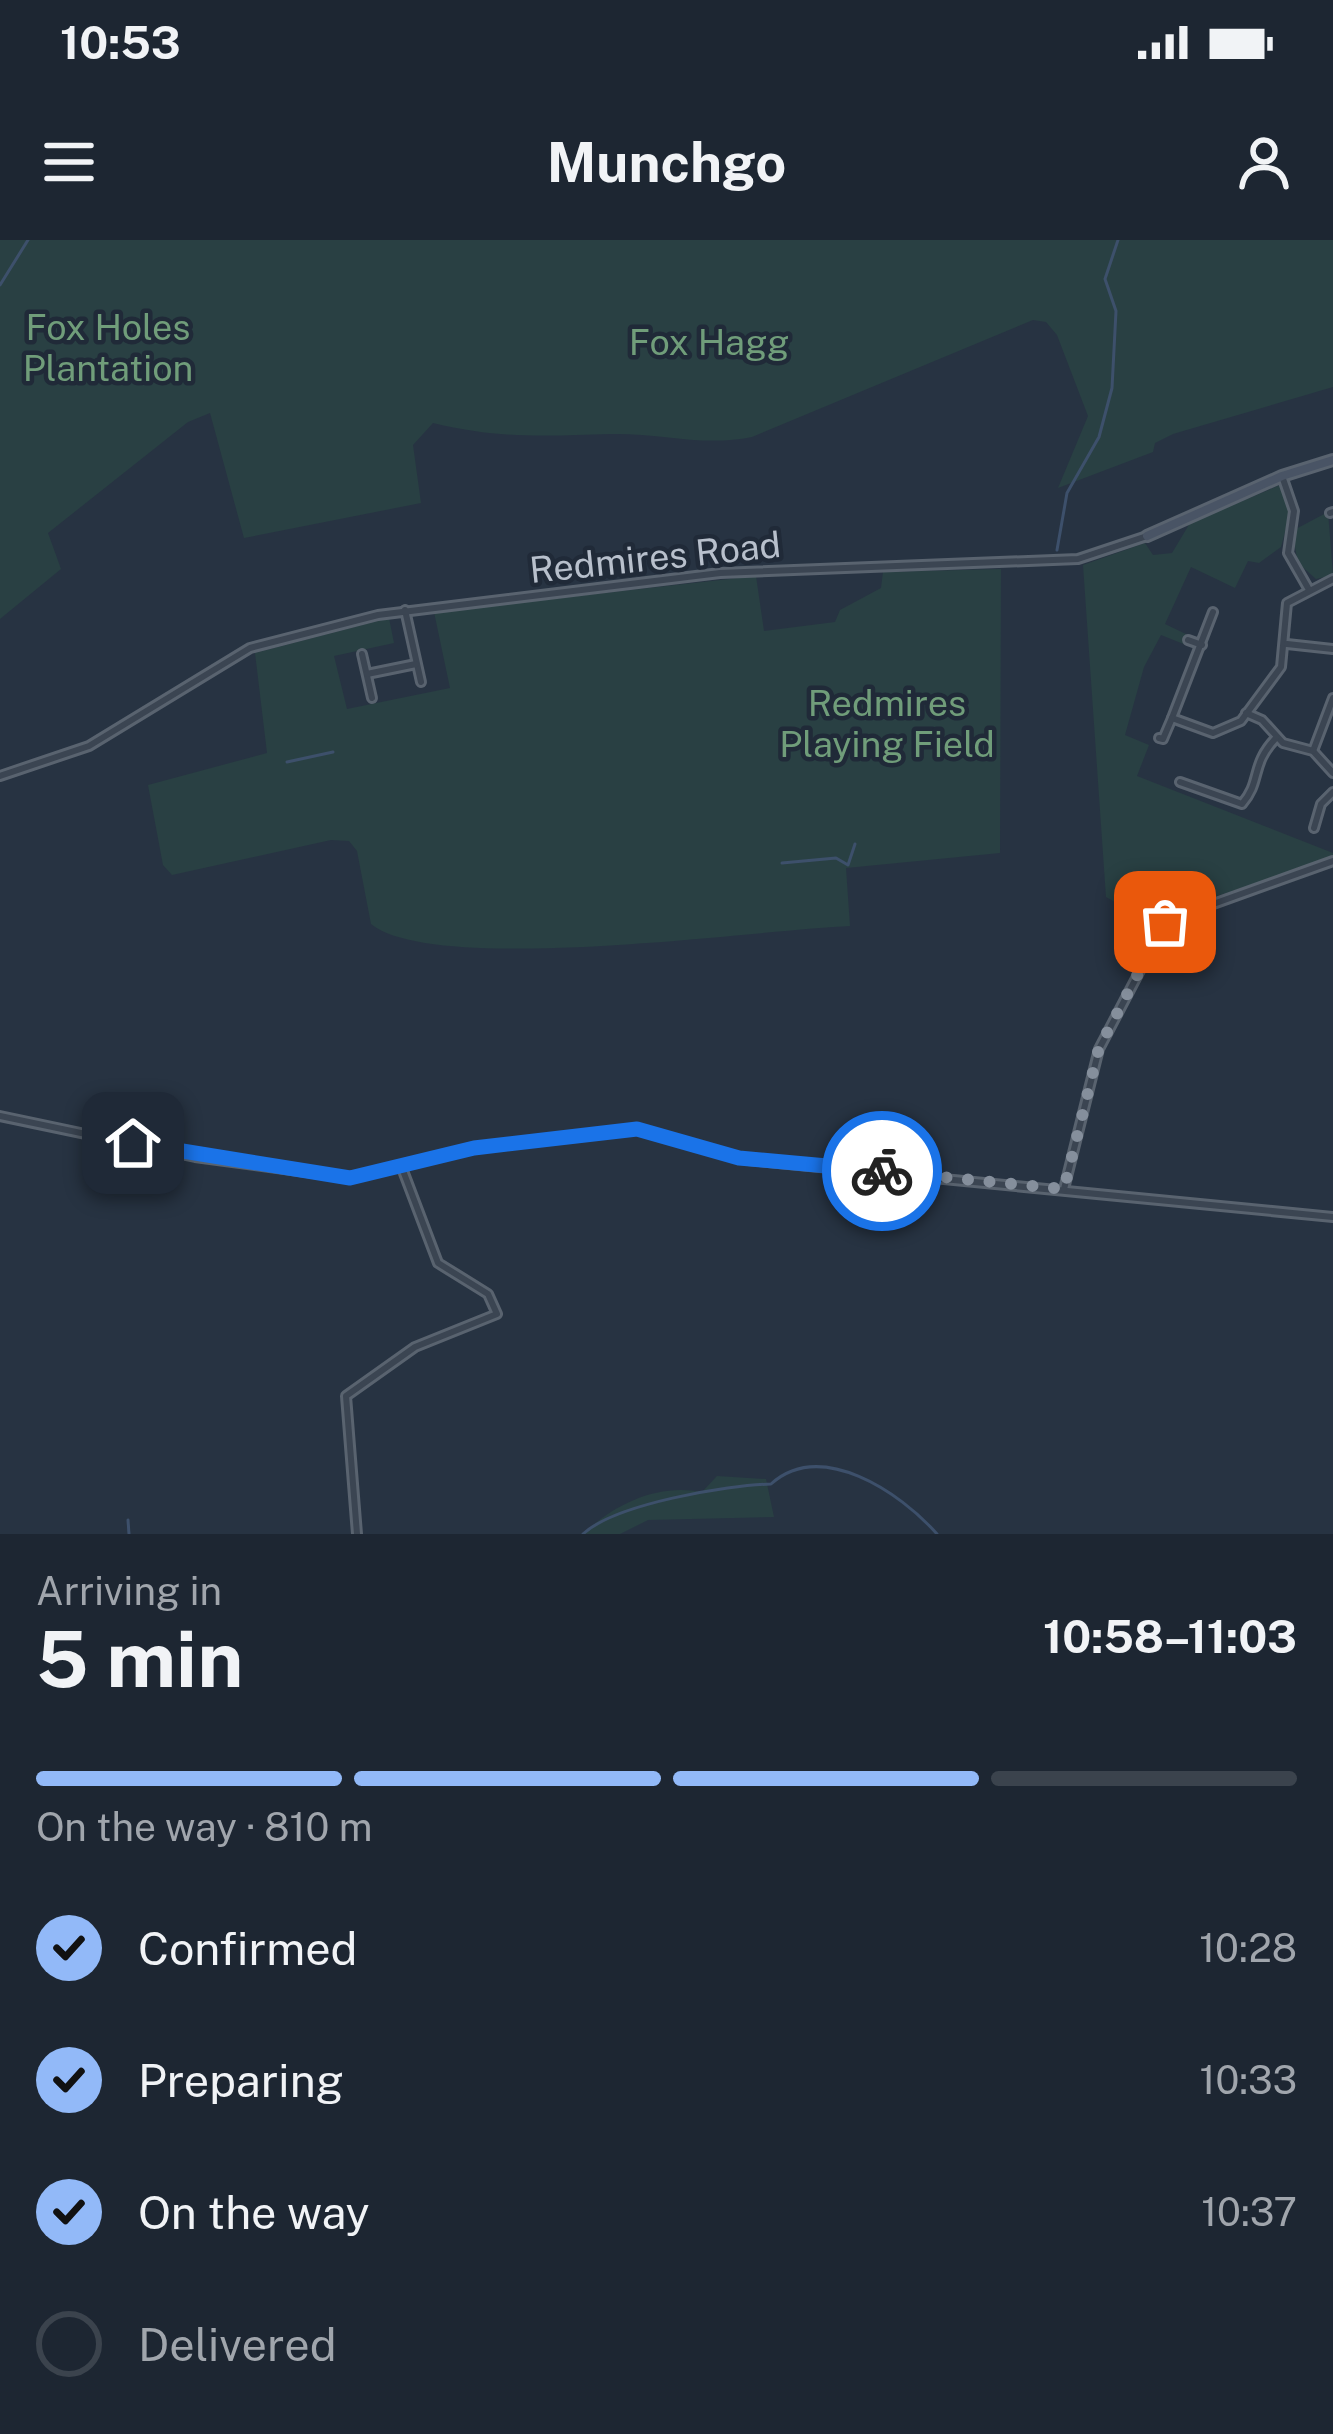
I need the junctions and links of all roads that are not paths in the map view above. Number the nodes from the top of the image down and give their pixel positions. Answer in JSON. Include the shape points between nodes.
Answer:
{"nodes":[{"id":1,"x":1333,"y":460,"type":"edge"},
{"id":2,"x":1282,"y":476,"type":"junction"},
{"id":3,"x":1147,"y":536,"type":"joint"},
{"id":4,"x":1333,"y":579,"type":"edge"},
{"id":5,"x":1308,"y":588,"type":"junction"},
{"id":6,"x":405,"y":610,"type":"junction"},
{"id":7,"x":1213,"y":612,"type":"dead end"},
{"id":8,"x":1188,"y":640,"type":"dead end"},
{"id":9,"x":1287,"y":644,"type":"junction"},
{"id":10,"x":1202,"y":645,"type":"junction"},
{"id":11,"x":1333,"y":649,"type":"edge"},
{"id":12,"x":362,"y":654,"type":"dead end"},
{"id":13,"x":417,"y":664,"type":"junction"},
{"id":14,"x":367,"y":674,"type":"junction"},
{"id":15,"x":421,"y":682,"type":"dead end"},
{"id":16,"x":372,"y":698,"type":"dead end"},
{"id":17,"x":1333,"y":698,"type":"edge"},
{"id":18,"x":1246,"y":713,"type":"junction"},
{"id":19,"x":1172,"y":718,"type":"junction"},
{"id":20,"x":1161,"y":738,"type":"dead end"},
{"id":21,"x":1276,"y":738,"type":"junction"},
{"id":22,"x":1312,"y":751,"type":"junction"},
{"id":23,"x":1333,"y":773,"type":"edge"},
{"id":24,"x":0,"y":776,"type":"edge"},
{"id":25,"x":1180,"y":782,"type":"dead end"},
{"id":26,"x":1333,"y":792,"type":"edge"},
{"id":27,"x":1314,"y":828,"type":"dead end"},
{"id":28,"x":1333,"y":860,"type":"edge"},
{"id":29,"x":0,"y":1116,"type":"edge"},
{"id":30,"x":402,"y":1168,"type":"junction"},
{"id":31,"x":1064,"y":1189,"type":"junction"},
{"id":32,"x":1333,"y":1217,"type":"edge"},
{"id":33,"x":357,"y":1534,"type":"edge"}],
"edges":[{"from":1,"to":2,"type":"street","name":"Redmires Road"},
{"from":2,"to":3,"type":"street","name":"Redmires Road"},
{"from":2,"to":5,"type":"street","via":[[1294,511],[1288,553]]},
{"from":3,"to":6,"type":"street","name":"Redmires Road","via":[[1078,559],[721,573]]},
{"from":4,"to":5,"type":"street"},
{"from":5,"to":9,"type":"street","via":[[1284,609]]},
{"from":6,"to":13,"type":"street"},
{"from":6,"to":24,"type":"street","name":"Redmires Road","via":[[250,648],[89,746]]},
{"from":7,"to":10,"type":"street"},
{"from":8,"to":10,"type":"street"},
{"from":9,"to":11,"type":"street"},
{"from":9,"to":18,"type":"street","via":[[1281,667]]},
{"from":10,"to":19,"type":"street"},
{"from":12,"to":14,"type":"street"},
{"from":13,"to":14,"type":"street"},
{"from":13,"to":15,"type":"street"},
{"from":14,"to":16,"type":"street"},
{"from":17,"to":22,"type":"street"},
{"from":18,"to":19,"type":"street","via":[[1213,733]]},
{"from":18,"to":21,"type":"street"},
{"from":19,"to":20,"type":"street"},
{"from":21,"to":22,"type":"street"},
{"from":21,"to":25,"type":"street","via":[[1257,757],[1242,803]]},
{"from":22,"to":23,"type":"street"},
{"from":26,"to":27,"type":"street"},
{"from":28,"to":31,"type":"street","via":[[1179,913],[1162,928],[1099,1048]]},
{"from":29,"to":30,"type":"street","via":[[340,1177]]},
{"from":30,"to":31,"type":"street","via":[[474,1148],[637,1129],[748,1160]]},
{"from":30,"to":33,"type":"street","via":[[438,1263],[488,1294],[497,1314],[415,1347],[346,1396]]},
{"from":31,"to":32,"type":"street"}]}
